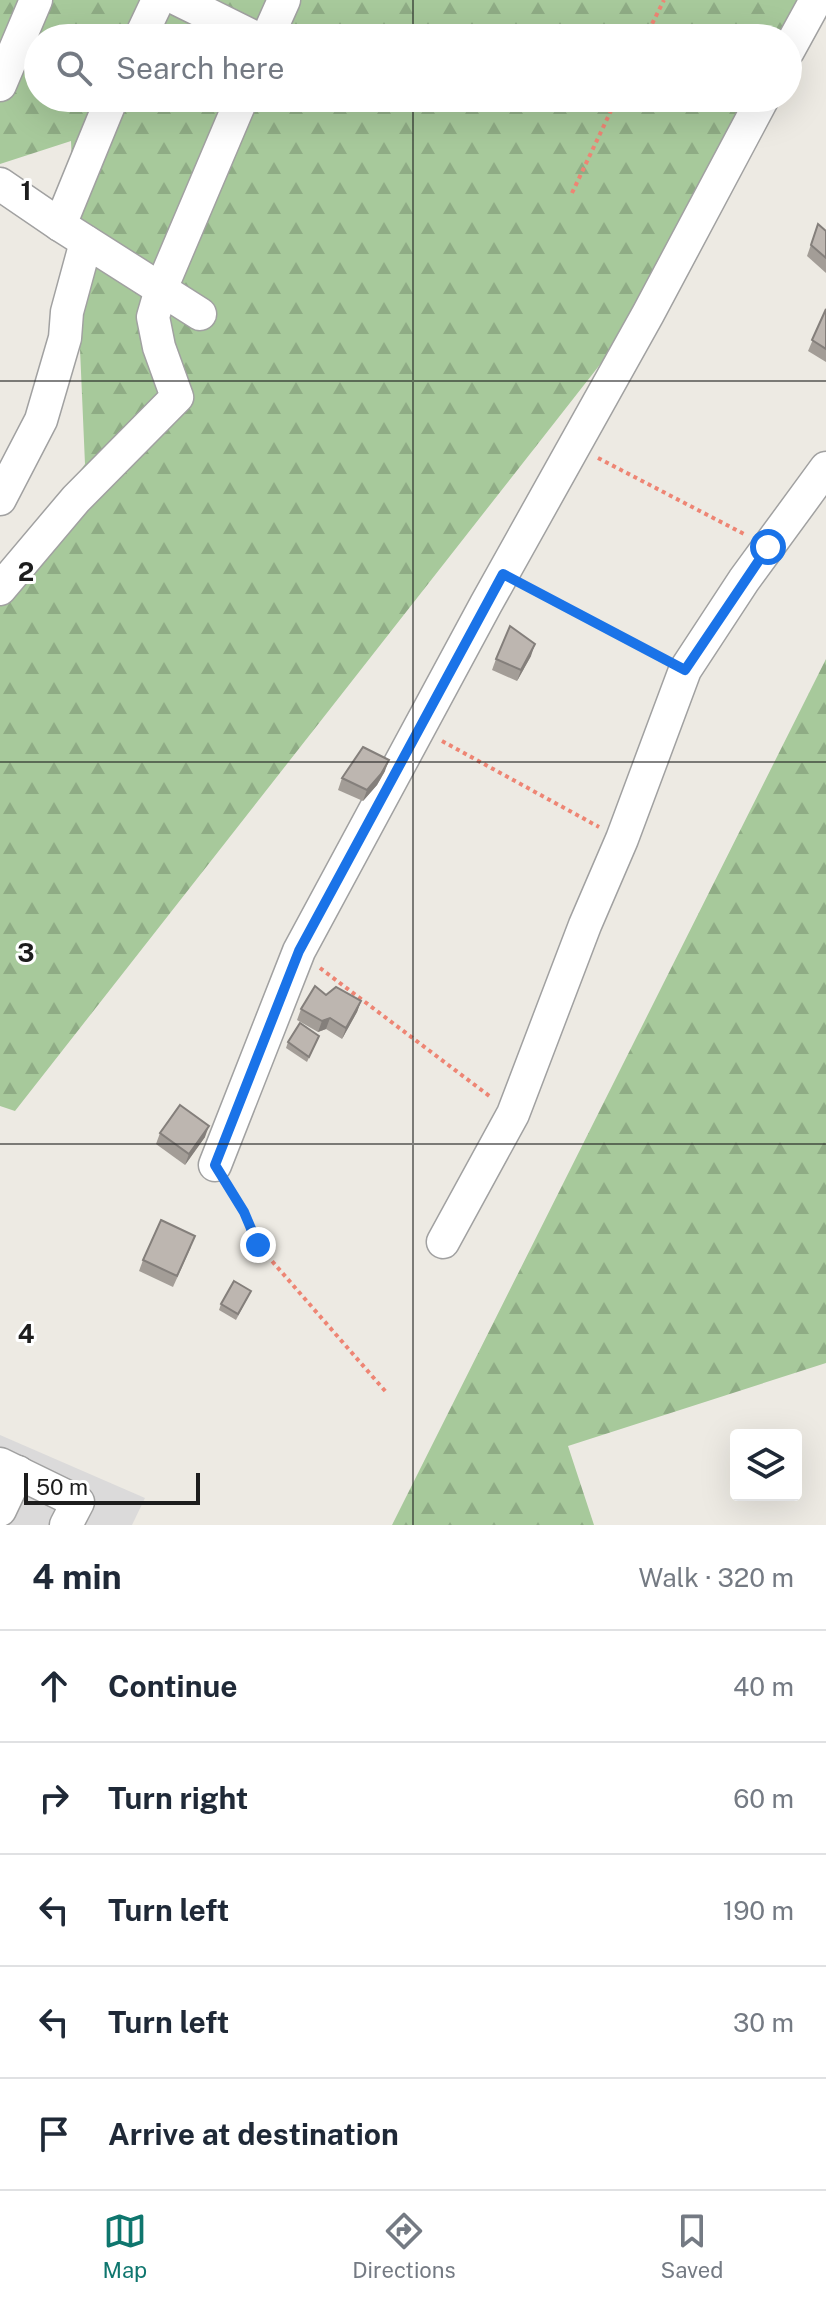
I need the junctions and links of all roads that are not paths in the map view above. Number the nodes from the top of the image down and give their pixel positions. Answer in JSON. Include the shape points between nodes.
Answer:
{"nodes":[{"id":1,"x":36,"y":0,"type":"edge"},
{"id":2,"x":158,"y":0,"type":"edge"},
{"id":3,"x":179,"y":0,"type":"edge"},
{"id":4,"x":284,"y":0,"type":"edge"},
{"id":5,"x":816,"y":0,"type":"edge"},
{"id":6,"x":26,"y":24,"type":"edge"},
{"id":7,"x":147,"y":24,"type":"edge"},
{"id":8,"x":228,"y":24,"type":"edge"},
{"id":9,"x":273,"y":24,"type":"edge"},
{"id":10,"x":802,"y":26,"type":"edge"},
{"id":11,"x":24,"y":28,"type":"edge"},
{"id":12,"x":0,"y":85,"type":"edge"},
{"id":13,"x":108,"y":112,"type":"edge"},
{"id":14,"x":236,"y":112,"type":"edge"},
{"id":15,"x":755,"y":112,"type":"edge"},
{"id":16,"x":0,"y":185,"type":"edge"},
{"id":17,"x":73,"y":233,"type":"junction"},
{"id":18,"x":161,"y":289,"type":"junction"},
{"id":19,"x":200,"y":314,"type":"dead end"},
{"id":20,"x":826,"y":468,"type":"edge"},
{"id":21,"x":0,"y":499,"type":"edge"},
{"id":22,"x":4,"y":574,"type":"edge"},
{"id":23,"x":215,"y":1165,"type":"road end"},
{"id":24,"x":443,"y":1242,"type":"dead end"},
{"id":25,"x":9,"y":1468,"type":"edge"},
{"id":26,"x":0,"y":1510,"type":"edge"},
{"id":27,"x":66,"y":1525,"type":"edge"}],
"edges":[{"from":1,"to":6,"type":"street"},
{"from":2,"to":7,"type":"street"},
{"from":3,"to":8,"type":"street"},
{"from":4,"to":9,"type":"street"},
{"from":5,"to":10,"type":"street"},
{"from":11,"to":12,"type":"street"},
{"from":13,"to":17,"type":"street"},
{"from":14,"to":18,"type":"street"},
{"from":15,"to":23,"type":"street","via":[[299,951]]},
{"from":16,"to":17,"type":"street"},
{"from":17,"to":18,"type":"street"},
{"from":17,"to":21,"type":"street","via":[[65,338],[41,420]]},
{"from":18,"to":19,"type":"street"},
{"from":18,"to":22,"type":"street","via":[[153,317],[177,397]]},
{"from":20,"to":24,"type":"street","via":[[685,670],[513,1114]]},
{"from":25,"to":26,"type":"street"},
{"from":25,"to":27,"type":"street","via":[[78,1502]]}]}
